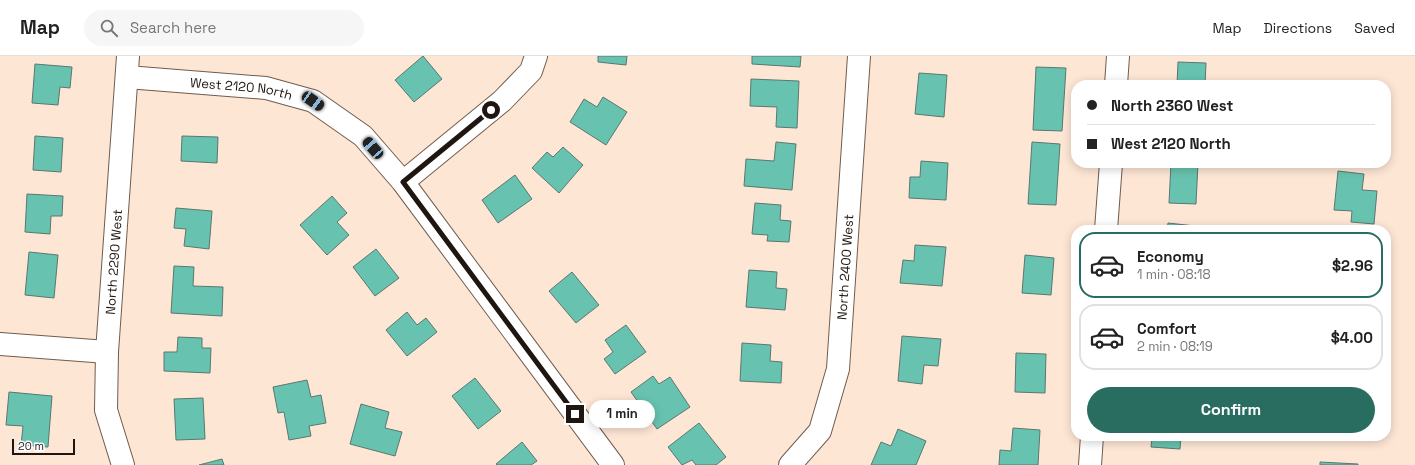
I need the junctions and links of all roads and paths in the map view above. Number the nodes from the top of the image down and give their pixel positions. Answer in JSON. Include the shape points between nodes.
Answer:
{"nodes":[{"id":1,"x":128,"y":56,"type":"edge"},
{"id":2,"x":536,"y":56,"type":"edge"},
{"id":3,"x":859,"y":56,"type":"edge"},
{"id":4,"x":1118,"y":56,"type":"edge"},
{"id":5,"x":127,"y":77,"type":"junction"},
{"id":6,"x":1116,"y":80,"type":"edge"},
{"id":7,"x":1111,"y":168,"type":"edge"},
{"id":8,"x":403,"y":182,"type":"junction"},
{"id":9,"x":1106,"y":225,"type":"edge"},
{"id":10,"x":0,"y":344,"type":"edge"},
{"id":11,"x":107,"y":352,"type":"junction"},
{"id":12,"x":1092,"y":441,"type":"edge"},
{"id":13,"x":123,"y":465,"type":"edge"},
{"id":14,"x":613,"y":465,"type":"edge"},
{"id":15,"x":790,"y":465,"type":"edge"},
{"id":16,"x":1090,"y":465,"type":"edge"}],
"edges":[{"from":1,"to":5,"type":"street","name":"North 2290 West"},
{"from":2,"to":8,"type":"street","via":[[532,71],[502,101]]},
{"from":3,"to":15,"type":"street","name":"North 2400 West","via":[[838,369],[820,431]]},
{"from":4,"to":6,"type":"street"},
{"from":5,"to":8,"type":"street","name":"West 2120 North","via":[[266,88],[313,101],[363,136]]},
{"from":5,"to":11,"type":"street","name":"North 2290 West"},
{"from":7,"to":9,"type":"street"},
{"from":8,"to":14,"type":"street","name":"West 2120 North"},
{"from":10,"to":11,"type":"street"},
{"from":11,"to":13,"type":"street","name":"North 2290 West","via":[[106,410]]},
{"from":12,"to":16,"type":"street"}]}
